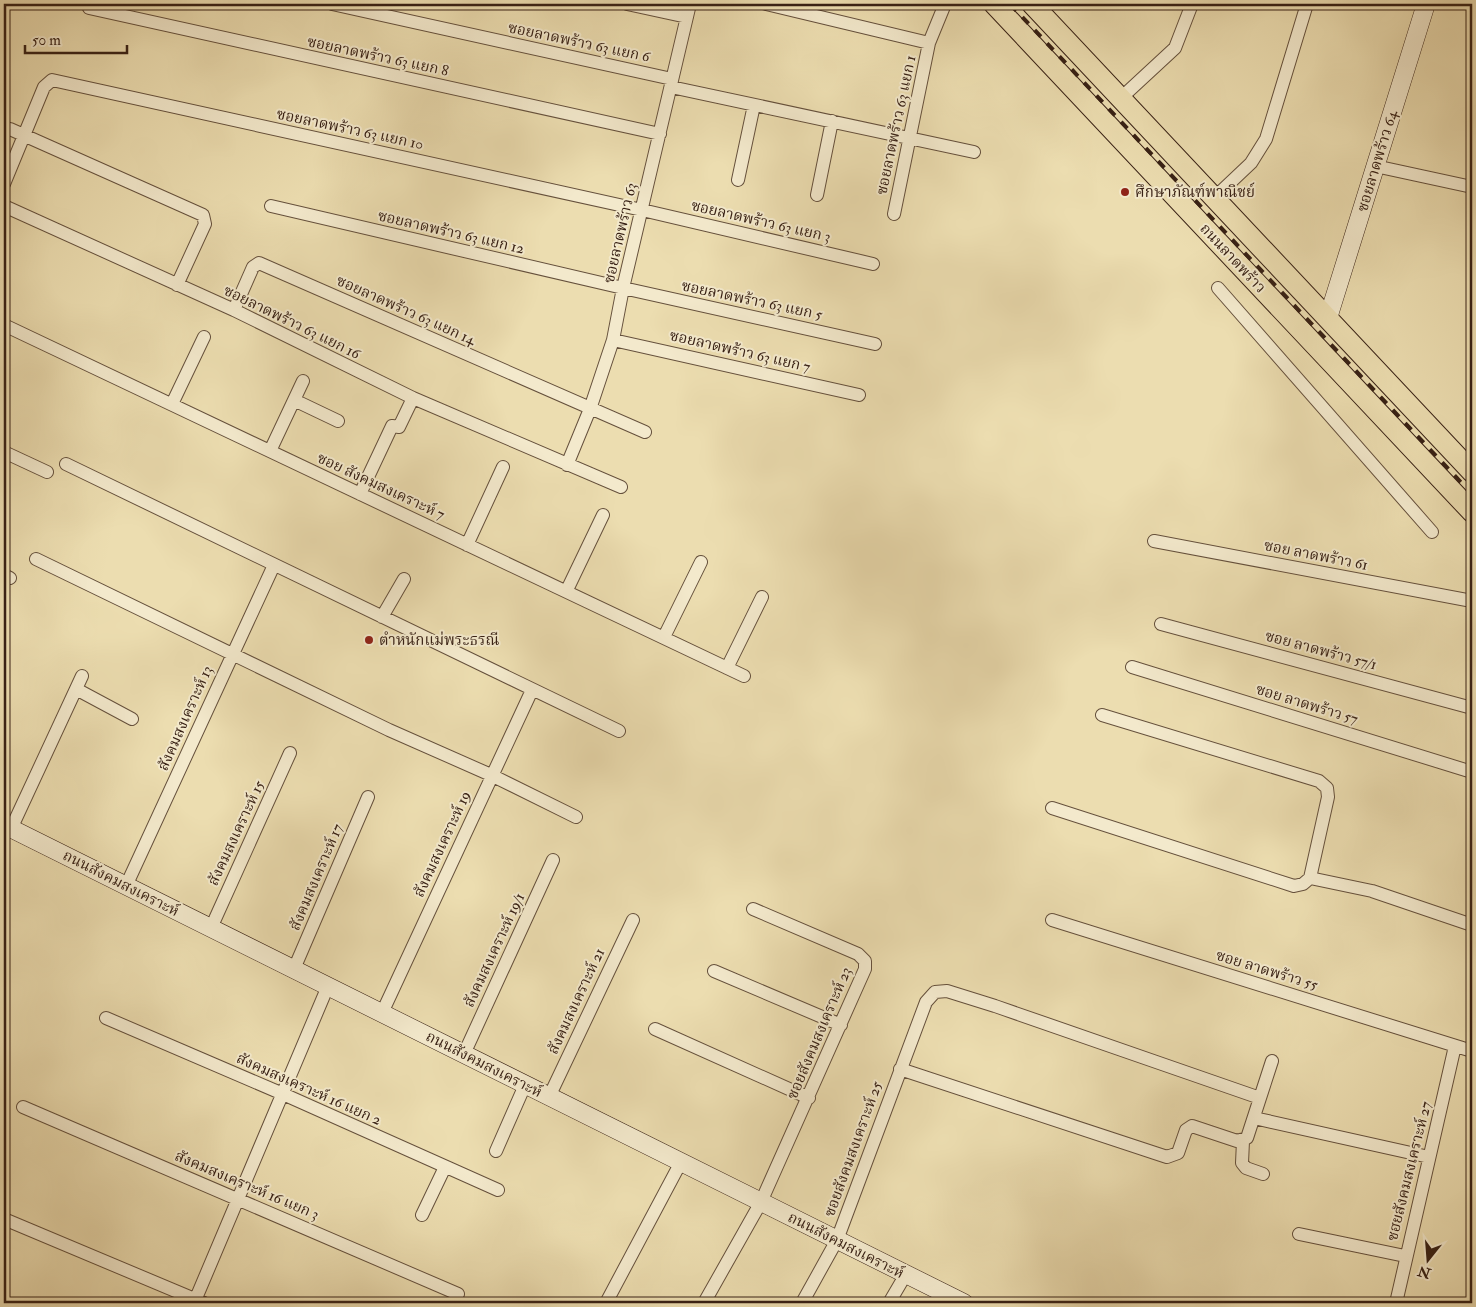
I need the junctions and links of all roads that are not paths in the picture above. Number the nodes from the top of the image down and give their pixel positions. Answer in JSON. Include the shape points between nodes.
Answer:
{"nodes":[{"id":1,"x":332,"y":4,"type":"edge"},
{"id":2,"x":627,"y":4,"type":"edge"},
{"id":3,"x":690,"y":4,"type":"edge"},
{"id":4,"x":766,"y":4,"type":"edge"},
{"id":5,"x":945,"y":4,"type":"edge"},
{"id":6,"x":994,"y":4,"type":"edge"},
{"id":7,"x":1192,"y":4,"type":"edge"},
{"id":8,"x":1307,"y":4,"type":"edge"},
{"id":9,"x":1426,"y":4,"type":"edge"},
{"id":10,"x":1038,"y":5,"type":"edge"},
{"id":11,"x":89,"y":8,"type":"dead end"},
{"id":12,"x":687,"y":17,"type":"junction"},
{"id":13,"x":929,"y":43,"type":"junction"},
{"id":14,"x":672,"y":83,"type":"junction"},
{"id":15,"x":1121,"y":98,"type":"junction"},
{"id":16,"x":754,"y":105,"type":"junction"},
{"id":17,"x":832,"y":122,"type":"junction"},
{"id":18,"x":10,"y":129,"type":"dead end"},
{"id":19,"x":660,"y":134,"type":"junction"},
{"id":20,"x":24,"y":135,"type":"junction"},
{"id":21,"x":910,"y":137,"type":"junction"},
{"id":22,"x":974,"y":152,"type":"dead end"},
{"id":23,"x":1375,"y":166,"type":"junction"},
{"id":24,"x":738,"y":180,"type":"dead end"},
{"id":25,"x":4,"y":184,"type":"edge"},
{"id":26,"x":1472,"y":187,"type":"edge"},
{"id":27,"x":817,"y":195,"type":"dead end"},
{"id":28,"x":1214,"y":198,"type":"junction"},
{"id":29,"x":4,"y":206,"type":"edge"},
{"id":30,"x":271,"y":206,"type":"dead end"},
{"id":31,"x":642,"y":210,"type":"junction"},
{"id":32,"x":894,"y":214,"type":"dead end"},
{"id":33,"x":873,"y":264,"type":"dead end"},
{"id":34,"x":177,"y":285,"type":"junction"},
{"id":35,"x":623,"y":288,"type":"junction"},
{"id":36,"x":1218,"y":288,"type":"dead end"},
{"id":37,"x":234,"y":310,"type":"junction"},
{"id":38,"x":1328,"y":318,"type":"junction"},
{"id":39,"x":5,"y":328,"type":"edge"},
{"id":40,"x":204,"y":337,"type":"dead end"},
{"id":41,"x":1309,"y":338,"type":"junction"},
{"id":42,"x":613,"y":340,"type":"junction"},
{"id":43,"x":875,"y":344,"type":"dead end"},
{"id":44,"x":303,"y":381,"type":"dead end"},
{"id":45,"x":859,"y":395,"type":"dead end"},
{"id":46,"x":412,"y":398,"type":"junction"},
{"id":47,"x":294,"y":400,"type":"junction"},
{"id":48,"x":172,"y":404,"type":"junction"},
{"id":49,"x":590,"y":409,"type":"junction"},
{"id":50,"x":338,"y":422,"type":"dead end"},
{"id":51,"x":645,"y":432,"type":"dead end"},
{"id":52,"x":270,"y":451,"type":"junction"},
{"id":53,"x":4,"y":452,"type":"edge"},
{"id":54,"x":66,"y":464,"type":"dead end"},
{"id":55,"x":567,"y":465,"type":"junction"},
{"id":56,"x":503,"y":468,"type":"dead end"},
{"id":57,"x":47,"y":472,"type":"dead end"},
{"id":58,"x":1472,"y":472,"type":"edge"},
{"id":59,"x":621,"y":487,"type":"dead end"},
{"id":60,"x":360,"y":494,"type":"junction"},
{"id":61,"x":1472,"y":512,"type":"edge"},
{"id":62,"x":603,"y":515,"type":"dead end"},
{"id":63,"x":1432,"y":532,"type":"dead end"},
{"id":64,"x":1154,"y":540,"type":"dead end"},
{"id":65,"x":467,"y":545,"type":"junction"},
{"id":66,"x":36,"y":559,"type":"dead end"},
{"id":67,"x":701,"y":562,"type":"dead end"},
{"id":68,"x":274,"y":565,"type":"junction"},
{"id":69,"x":404,"y":579,"type":"dead end"},
{"id":70,"x":567,"y":590,"type":"junction"},
{"id":71,"x":762,"y":597,"type":"dead end"},
{"id":72,"x":1472,"y":601,"type":"edge"},
{"id":73,"x":382,"y":617,"type":"junction"},
{"id":74,"x":1161,"y":624,"type":"dead end"},
{"id":75,"x":664,"y":637,"type":"junction"},
{"id":76,"x":232,"y":653,"type":"junction"},
{"id":77,"x":1132,"y":667,"type":"dead end"},
{"id":78,"x":727,"y":668,"type":"junction"},
{"id":79,"x":82,"y":676,"type":"dead end"},
{"id":80,"x":744,"y":676,"type":"dead end"},
{"id":81,"x":76,"y":689,"type":"junction"},
{"id":82,"x":532,"y":690,"type":"junction"},
{"id":83,"x":1472,"y":708,"type":"edge"},
{"id":84,"x":1102,"y":715,"type":"dead end"},
{"id":85,"x":132,"y":719,"type":"dead end"},
{"id":86,"x":620,"y":731,"type":"dead end"},
{"id":87,"x":290,"y":753,"type":"dead end"},
{"id":88,"x":1472,"y":772,"type":"edge"},
{"id":89,"x":491,"y":775,"type":"junction"},
{"id":90,"x":368,"y":797,"type":"dead end"},
{"id":91,"x":1052,"y":808,"type":"dead end"},
{"id":92,"x":576,"y":817,"type":"dead end"},
{"id":93,"x":8,"y":827,"type":"edge"},
{"id":94,"x":554,"y":860,"type":"dead end"},
{"id":95,"x":1310,"y":878,"type":"junction"},
{"id":96,"x":126,"y":886,"type":"junction"},
{"id":97,"x":753,"y":909,"type":"dead end"},
{"id":98,"x":632,"y":920,"type":"dead end"},
{"id":99,"x":1052,"y":920,"type":"dead end"},
{"id":100,"x":1472,"y":926,"type":"edge"},
{"id":101,"x":210,"y":928,"type":"junction"},
{"id":102,"x":294,"y":969,"type":"junction"},
{"id":103,"x":714,"y":971,"type":"dead end"},
{"id":104,"x":328,"y":986,"type":"junction"},
{"id":105,"x":382,"y":1013,"type":"junction"},
{"id":106,"x":106,"y":1018,"type":"dead end"},
{"id":107,"x":841,"y":1025,"type":"junction"},
{"id":108,"x":655,"y":1029,"type":"dead end"},
{"id":109,"x":1455,"y":1046,"type":"junction"},
{"id":110,"x":1472,"y":1051,"type":"edge"},
{"id":111,"x":464,"y":1054,"type":"junction"},
{"id":112,"x":1272,"y":1061,"type":"dead end"},
{"id":113,"x":900,"y":1069,"type":"junction"},
{"id":114,"x":525,"y":1085,"type":"junction"},
{"id":115,"x":283,"y":1094,"type":"junction"},
{"id":116,"x":549,"y":1097,"type":"junction"},
{"id":117,"x":809,"y":1098,"type":"junction"},
{"id":118,"x":1260,"y":1098,"type":"junction"},
{"id":119,"x":23,"y":1107,"type":"dead end"},
{"id":120,"x":1254,"y":1118,"type":"junction"},
{"id":121,"x":1243,"y":1141,"type":"junction"},
{"id":122,"x":496,"y":1151,"type":"dead end"},
{"id":123,"x":1429,"y":1157,"type":"junction"},
{"id":124,"x":681,"y":1162,"type":"junction"},
{"id":125,"x":445,"y":1167,"type":"junction"},
{"id":126,"x":1263,"y":1174,"type":"dead end"},
{"id":127,"x":498,"y":1190,"type":"dead end"},
{"id":128,"x":239,"y":1199,"type":"junction"},
{"id":129,"x":761,"y":1202,"type":"junction"},
{"id":130,"x":422,"y":1215,"type":"dead end"},
{"id":131,"x":4,"y":1220,"type":"edge"},
{"id":132,"x":1299,"y":1234,"type":"dead end"},
{"id":133,"x":837,"y":1240,"type":"junction"},
{"id":134,"x":1405,"y":1256,"type":"junction"},
{"id":135,"x":906,"y":1274,"type":"junction"},
{"id":136,"x":458,"y":1294,"type":"dead end"},
{"id":137,"x":198,"y":1302,"type":"edge"},
{"id":138,"x":606,"y":1303,"type":"edge"},
{"id":139,"x":704,"y":1303,"type":"edge"},
{"id":140,"x":802,"y":1303,"type":"edge"},
{"id":141,"x":889,"y":1303,"type":"edge"},
{"id":142,"x":964,"y":1303,"type":"edge"},
{"id":143,"x":1396,"y":1303,"type":"edge"}],
"edges":[{"from":1,"to":14,"type":"street","name":"ซอยลาดพร้าว 63 แยก 6"},
{"from":2,"to":12,"type":"street"},
{"from":3,"to":12,"type":"street","name":"ซอยลาดพร้าว 63"},
{"from":4,"to":13,"type":"street"},
{"from":5,"to":13,"type":"street"},
{"from":6,"to":41,"type":"main road","name":"ถนนลาดพร้าว"},
{"from":7,"to":15,"type":"street","via":[[1176,48]]},
{"from":8,"to":28,"type":"street","via":[[1266,139],[1251,162]]},
{"from":9,"to":23,"type":"main road","name":"ซอยลาดพร้าว 64"},
{"from":10,"to":15,"type":"main road","name":"ถนนลาดพร้าว"},
{"from":11,"to":19,"type":"street","name":"ซอยลาดพร้าว 63 แยก 8"},
{"from":12,"to":14,"type":"street","name":"ซอยลาดพร้าว 63"},
{"from":13,"to":21,"type":"street","name":"ซอยลาดพร้าว 63 แยก 1"},
{"from":14,"to":16,"type":"street","name":"ซอยลาดพร้าว 63 แยก 6"},
{"from":14,"to":19,"type":"street","name":"ซอยลาดพร้าว 63"},
{"from":15,"to":28,"type":"main road","name":"ถนนลาดพร้าว"},
{"from":16,"to":17,"type":"street","name":"ซอยลาดพร้าว 63 แยก 6"},
{"from":16,"to":24,"type":"street"},
{"from":17,"to":21,"type":"street","name":"ซอยลาดพร้าว 63 แยก 6"},
{"from":17,"to":27,"type":"street"},
{"from":18,"to":20,"type":"street"},
{"from":19,"to":31,"type":"street","name":"ซอยลาดพร้าว 63"},
{"from":20,"to":25,"type":"street"},
{"from":20,"to":31,"type":"street","name":"ซอยลาดพร้าว 63 แยก 10","via":[[44,87],[52,80]]},
{"from":20,"to":34,"type":"street","via":[[203,215],[205,224]]},
{"from":21,"to":22,"type":"street","name":"ซอยลาดพร้าว 63 แยก 6"},
{"from":21,"to":32,"type":"street","name":"ซอยลาดพร้าว 63 แยก 1"},
{"from":23,"to":26,"type":"street"},
{"from":23,"to":38,"type":"main road","name":"ซอยลาดพร้าว 64"},
{"from":28,"to":38,"type":"main road","name":"ถนนลาดพร้าว"},
{"from":29,"to":34,"type":"street","name":"ซอยลาดพร้าว 63 แยก 16"},
{"from":30,"to":35,"type":"street","name":"ซอยลาดพร้าว 63 แยก 12"},
{"from":31,"to":33,"type":"street","name":"ซอยลาดพร้าว 63 แยก 3"},
{"from":31,"to":35,"type":"street","name":"ซอยลาดพร้าว 63"},
{"from":34,"to":37,"type":"street","name":"ซอยลาดพร้าว 63 แยก 16"},
{"from":35,"to":42,"type":"street","name":"ซอยลาดพร้าว 63"},
{"from":35,"to":43,"type":"street","name":"ซอยลาดพร้าว 63 แยก 5"},
{"from":36,"to":63,"type":"street"},
{"from":37,"to":46,"type":"street","name":"ซอยลาดพร้าว 63 แยก 16"},
{"from":37,"to":49,"type":"street","name":"ซอยลาดพร้าว 63 แยก 14","via":[[253,267],[259,263]]},
{"from":38,"to":41,"type":"main road"},
{"from":38,"to":58,"type":"main road","name":"ถนนลาดพร้าว"},
{"from":39,"to":48,"type":"street","name":"ซอย สังคมสงเคราะห์ 7"},
{"from":40,"to":48,"type":"street"},
{"from":41,"to":61,"type":"main road","name":"ถนนลาดพร้าว"},
{"from":42,"to":45,"type":"street","name":"ซอยลาดพร้าว 63 แยก 7"},
{"from":42,"to":49,"type":"street","name":"ซอยลาดพร้าว 63"},
{"from":44,"to":47,"type":"street"},
{"from":46,"to":55,"type":"street","name":"ซอยลาดพร้าว 63 แยก 16"},
{"from":46,"to":60,"type":"street","via":[[400,427],[392,426]]},
{"from":47,"to":50,"type":"street"},
{"from":47,"to":52,"type":"street"},
{"from":48,"to":52,"type":"street","name":"ซอย สังคมสงเคราะห์ 7"},
{"from":49,"to":51,"type":"street"},
{"from":49,"to":55,"type":"street","name":"ซอยลาดพร้าว 63"},
{"from":52,"to":60,"type":"street","name":"ซอย สังคมสงเคราะห์ 7"},
{"from":53,"to":57,"type":"street"},
{"from":54,"to":68,"type":"street"},
{"from":55,"to":59,"type":"street","name":"ซอยลาดพร้าว 63 แยก 16"},
{"from":56,"to":65,"type":"street"},
{"from":60,"to":65,"type":"street","name":"ซอย สังคมสงเคราะห์ 7"},
{"from":62,"to":70,"type":"street"},
{"from":64,"to":72,"type":"street","name":"ซอย ลาดพร้าว 61"},
{"from":65,"to":70,"type":"street","name":"ซอย สังคมสงเคราะห์ 7"},
{"from":66,"to":76,"type":"street"},
{"from":67,"to":75,"type":"street"},
{"from":68,"to":73,"type":"street"},
{"from":68,"to":76,"type":"street","name":"สังคมสงเคราะห์ 13"},
{"from":69,"to":73,"type":"street"},
{"from":70,"to":75,"type":"street","name":"ซอย สังคมสงเคราะห์ 7"},
{"from":71,"to":78,"type":"street"},
{"from":73,"to":82,"type":"street"},
{"from":74,"to":83,"type":"street","name":"ซอย ลาดพร้าว 57/1"},
{"from":75,"to":78,"type":"street","name":"ซอย สังคมสงเคราะห์ 7"},
{"from":76,"to":89,"type":"street","via":[[389,730]]},
{"from":76,"to":96,"type":"street","name":"สังคมสงเคราะห์ 13"},
{"from":77,"to":88,"type":"street","name":"ซอย ลาดพร้าว 57"},
{"from":78,"to":80,"type":"street","name":"ซอย สังคมสงเคราะห์ 7"},
{"from":79,"to":81,"type":"street"},
{"from":81,"to":85,"type":"street"},
{"from":81,"to":93,"type":"street"},
{"from":82,"to":86,"type":"street"},
{"from":82,"to":89,"type":"street","name":"สังคมสงเคราะห์ 19"},
{"from":84,"to":95,"type":"street","via":[[1318,781],[1327,788],[1328,797]]},
{"from":87,"to":101,"type":"street","name":"สังคมสงเคราะห์ 15"},
{"from":89,"to":92,"type":"street"},
{"from":89,"to":105,"type":"street","name":"สังคมสงเคราะห์ 19"},
{"from":90,"to":102,"type":"street","name":"สังคมสงเคราะห์ 17"},
{"from":91,"to":95,"type":"street","via":[[1294,886]]},
{"from":93,"to":96,"type":"main road","name":"ถนนสังคมสงเคราะห์"},
{"from":94,"to":111,"type":"street","name":"สังคมสงเคราะห์ 19/1"},
{"from":95,"to":100,"type":"street","via":[[1372,891]]},
{"from":96,"to":101,"type":"main road","name":"ถนนสังคมสงเคราะห์"},
{"from":97,"to":107,"type":"street","name":"ซอยสังคมสงเคราะห์ 23","via":[[858,954],[865,961],[865,969]]},
{"from":98,"to":116,"type":"street","name":"สังคมสงเคราะห์ 21"},
{"from":99,"to":109,"type":"street","name":"ซอย ลาดพร้าว 55"},
{"from":101,"to":102,"type":"main road","name":"ถนนสังคมสงเคราะห์"},
{"from":102,"to":104,"type":"main road","name":"ถนนสังคมสงเคราะห์"},
{"from":103,"to":107,"type":"street"},
{"from":104,"to":105,"type":"main road","name":"ถนนสังคมสงเคราะห์"},
{"from":104,"to":115,"type":"street"},
{"from":105,"to":111,"type":"main road","name":"ถนนสังคมสงเคราะห์"},
{"from":106,"to":115,"type":"street","name":"สังคมสงเคราะห์ 16 แยก 2"},
{"from":107,"to":117,"type":"street","name":"ซอยสังคมสงเคราะห์ 23"},
{"from":108,"to":117,"type":"street"},
{"from":109,"to":110,"type":"street","name":"ซอย ลาดพร้าว 55"},
{"from":109,"to":123,"type":"street","name":"ซฮยสังคมสงเคราะห์ 27"},
{"from":111,"to":114,"type":"main road","name":"ถนนสังคมสงเคราะห์"},
{"from":112,"to":118,"type":"street"},
{"from":113,"to":118,"type":"street","name":"ซอยสังคมสงเคราะห์ 25","via":[[926,1002],[935,992],[947,991]]},
{"from":113,"to":121,"type":"street","via":[[1167,1157],[1178,1153],[1186,1130],[1192,1126]]},
{"from":113,"to":133,"type":"street","name":"ซอยสังคมสงเคราะห์ 25"},
{"from":114,"to":116,"type":"main road","name":"ถนนสังคมสงเคราะห์"},
{"from":114,"to":122,"type":"street"},
{"from":115,"to":125,"type":"street","name":"สังคมสงเคราะห์ 16 แยก 2"},
{"from":115,"to":128,"type":"street"},
{"from":116,"to":124,"type":"main road","name":"ถนนสังคมสงเคราะห์"},
{"from":117,"to":129,"type":"street","name":"ซอยสังคมสงเคราะห์ 23"},
{"from":118,"to":120,"type":"street"},
{"from":119,"to":128,"type":"street","name":"สังคมสงเคราะห์ 16 แยก 3"},
{"from":120,"to":121,"type":"street"},
{"from":120,"to":123,"type":"street"},
{"from":121,"to":126,"type":"street","via":[[1242,1163],[1246,1168]]},
{"from":123,"to":134,"type":"street","name":"ซฮยสังคมสงเคราะห์ 27"},
{"from":124,"to":129,"type":"main road","name":"ถนนสังคมสงเคราะห์"},
{"from":124,"to":138,"type":"street"},
{"from":125,"to":127,"type":"street","name":"สังคมสงเคราะห์ 16 แยก 2"},
{"from":125,"to":130,"type":"street"},
{"from":128,"to":136,"type":"street","name":"สังคมสงเคราะห์ 16 แยก 3"},
{"from":128,"to":137,"type":"street"},
{"from":129,"to":133,"type":"main road","name":"ถนนสังคมสงเคราะห์"},
{"from":129,"to":139,"type":"street","name":"ซอยสังคมสงเคราะห์ 23"},
{"from":131,"to":137,"type":"street"},
{"from":132,"to":134,"type":"street"},
{"from":133,"to":135,"type":"main road","name":"ถนนสังคมสงเคราะห์"},
{"from":133,"to":140,"type":"street","name":"ซอยสังคมสงเคราะห์ 25"},
{"from":134,"to":143,"type":"street","name":"ซฮยสังคมสงเคราะห์ 27"},
{"from":135,"to":141,"type":"street"},
{"from":135,"to":142,"type":"main road","name":"ถนนสังคมสงเคราะห์"}]}
